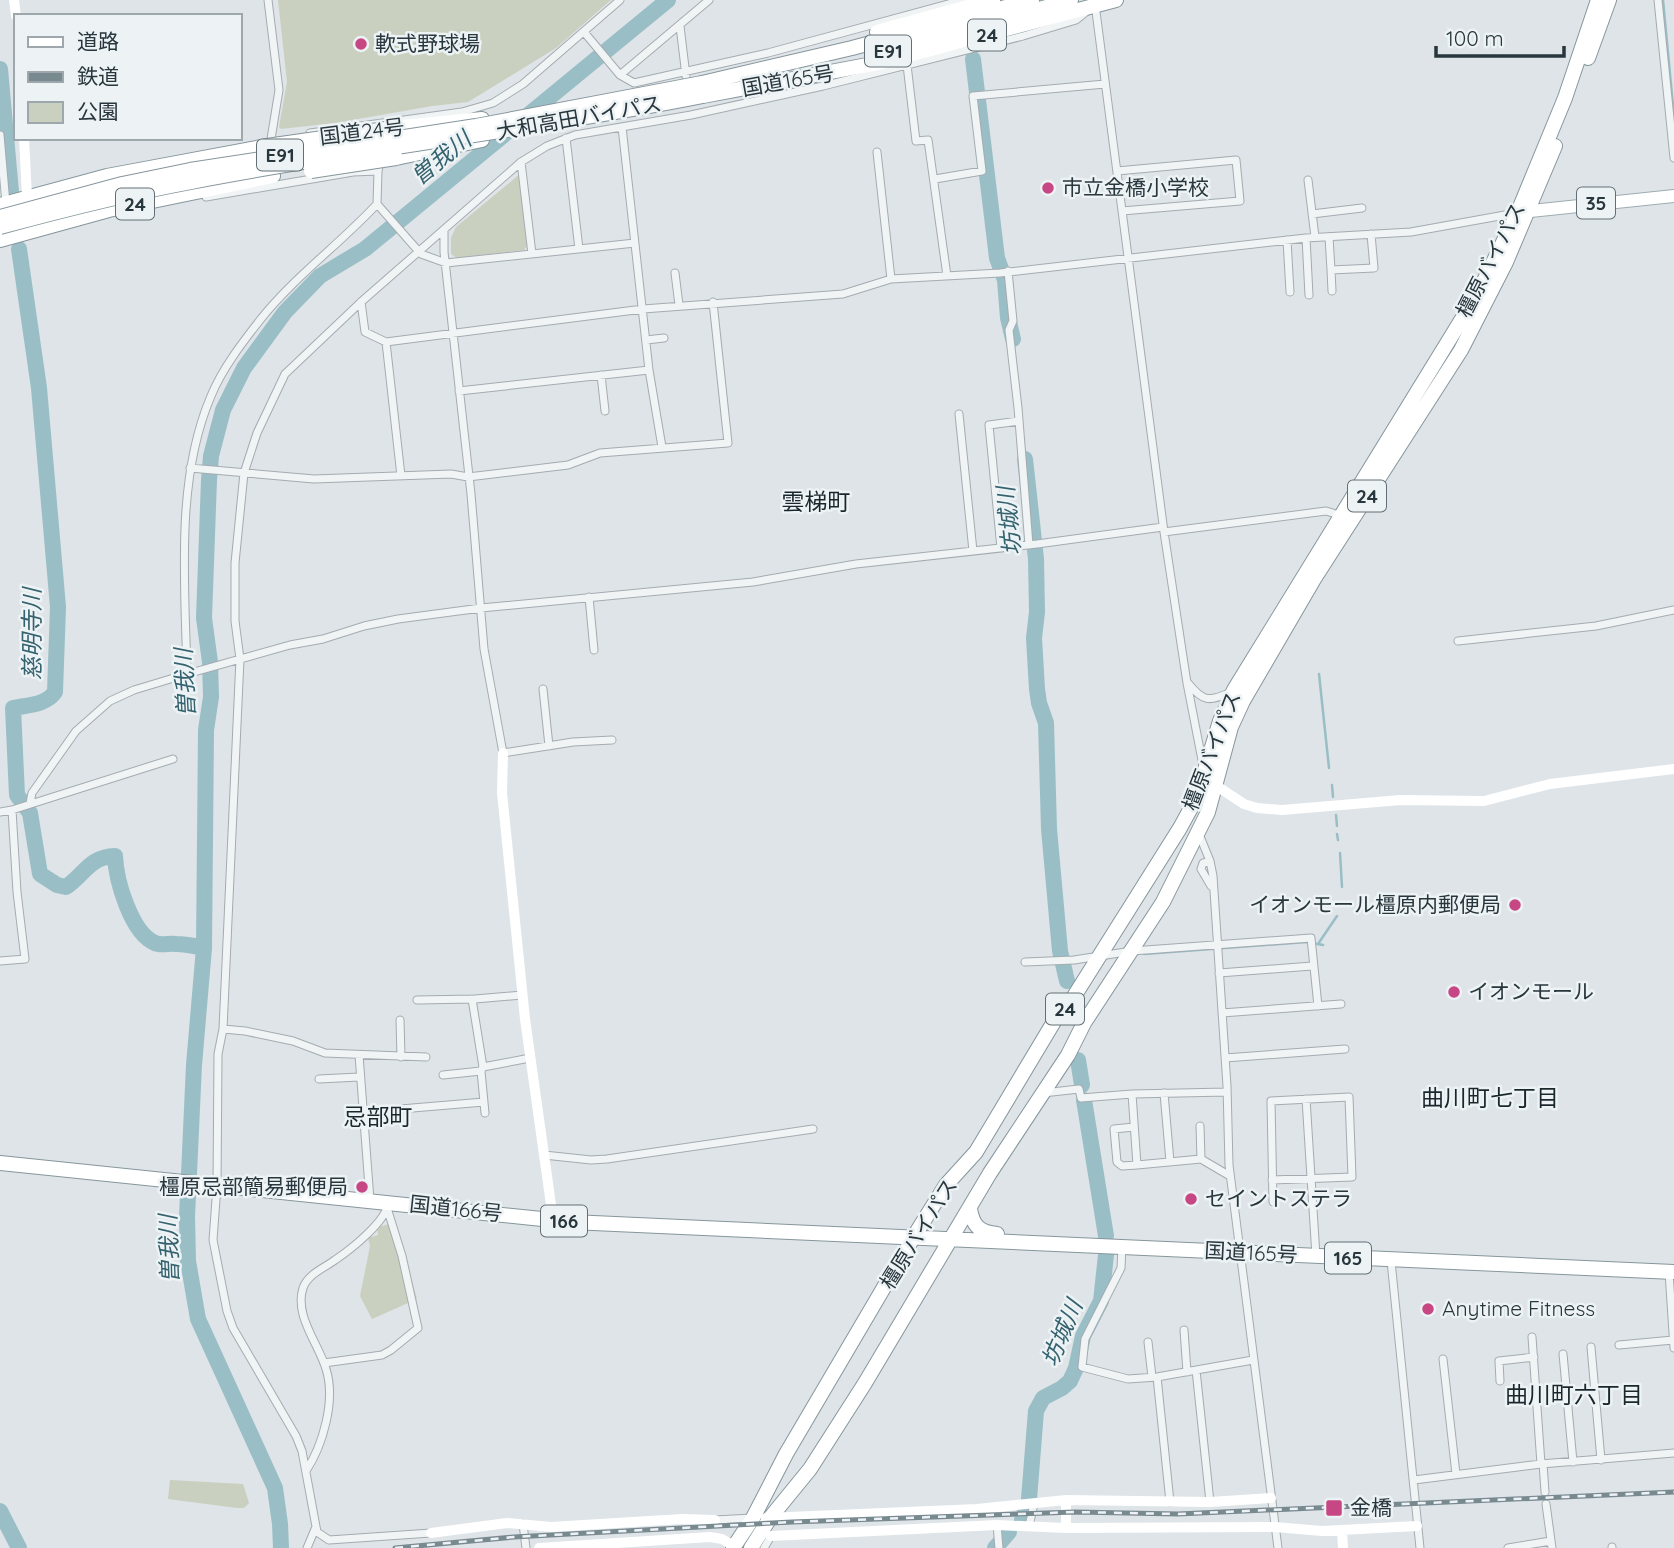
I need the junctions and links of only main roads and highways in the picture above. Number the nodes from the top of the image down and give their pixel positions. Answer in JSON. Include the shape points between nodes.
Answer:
{"nodes":[{"id":1,"x":993,"y":0,"type":"edge"},
{"id":2,"x":1032,"y":0,"type":"edge"},
{"id":3,"x":1071,"y":0,"type":"edge"},
{"id":4,"x":1116,"y":0,"type":"edge"},
{"id":5,"x":1598,"y":0,"type":"edge"},
{"id":6,"x":1609,"y":0,"type":"edge"},
{"id":7,"x":1095,"y":3,"type":"edge"},
{"id":8,"x":703,"y":89,"type":"junction"},
{"id":9,"x":563,"y":111,"type":"junction"},
{"id":10,"x":544,"y":126,"type":"junction"},
{"id":11,"x":1674,"y":196,"type":"edge"},
{"id":12,"x":2,"y":208,"type":"edge"},
{"id":13,"x":1523,"y":211,"type":"junction"},
{"id":14,"x":0,"y":227,"type":"edge"},
{"id":15,"x":0,"y":240,"type":"edge"},
{"id":16,"x":1004,"y":1105,"type":"junction"},
{"id":17,"x":1027,"y":1118,"type":"junction"},
{"id":18,"x":0,"y":1163,"type":"edge"},
{"id":19,"x":970,"y":1209,"type":"junction"},
{"id":20,"x":913,"y":1238,"type":"junction"},
{"id":21,"x":952,"y":1239,"type":"junction"},
{"id":22,"x":1021,"y":1241,"type":"junction"},
{"id":23,"x":1671,"y":1272,"type":"edge"},
{"id":24,"x":729,"y":1546,"type":"edge"},
{"id":25,"x":751,"y":1548,"type":"edge"}],
"edges":[{"from":1,"to":8,"type":"highway","name":"国道165号","number":"24","via":[[870,34]]},
{"from":2,"to":8,"type":"highway","name":"大和高田バイパス","number":"E91"},
{"from":3,"to":8,"type":"highway","name":"大和高田バイパス","number":"E91","via":[[902,48]]},
{"from":4,"to":7,"type":"highway","name":"国道165号","number":"24"},
{"from":5,"to":13,"type":"highway","name":"橿原バイパス","number":"24"},
{"from":6,"to":13,"type":"highway","name":"橿原バイパス","number":"24"},
{"from":7,"to":8,"type":"highway","name":"国道165号","number":"24","via":[[878,63]]},
{"from":8,"to":9,"type":"highway","name":"大和高田バイパス","number":"E91","bridge":true},
{"from":8,"to":10,"type":"highway","name":"大和高田バイパス","number":"E91","bridge":true},
{"from":9,"to":12,"type":"highway","name":"大和高田バイパス","number":"E91","bridge":true,"via":[[190,170]]},
{"from":9,"to":12,"type":"highway","name":"国道24号","number":"24","bridge":true,"via":[[269,142],[107,176]]},
{"from":10,"to":14,"type":"highway","name":"大和高田バイパス","number":"E91","bridge":true,"via":[[190,182]]},
{"from":10,"to":15,"type":"highway","name":"国道24号","number":"24","bridge":true,"via":[[397,158],[272,176],[109,210]]},
{"from":11,"to":13,"type":"main road","number":"35"},
{"from":13,"to":16,"type":"highway","name":"橿原バイパス","number":"24","via":[[1478,293],[1234,690],[1197,797],[1180,828]]},
{"from":13,"to":17,"type":"highway","name":"橿原バイパス","number":"24","via":[[1506,262],[1461,350],[1314,579],[1243,701],[1231,727],[1208,812],[1163,902]]},
{"from":16,"to":17,"type":"highway"},
{"from":16,"to":20,"type":"highway","name":"橿原バイパス","number":"24"},
{"from":17,"to":19,"type":"highway","name":"橿原バイパス","number":"24"},
{"from":18,"to":20,"type":"highway","name":"国道166号","number":"166","via":[[370,1200],[388,1207]]},
{"from":19,"to":21,"type":"highway","name":"橿原バイパス","number":"24"},
{"from":19,"to":22,"type":"highway","via":[[979,1229]]},
{"from":20,"to":21,"type":"highway","name":"国道165号","number":"165"},
{"from":20,"to":24,"type":"highway","name":"橿原バイパス","number":"24","via":[[753,1518]]},
{"from":21,"to":22,"type":"highway","name":"国道165号","number":"165"},
{"from":21,"to":25,"type":"highway","name":"橿原バイパス","number":"24","via":[[817,1458],[770,1518],[766,1534]]},
{"from":22,"to":23,"type":"highway","name":"国道165号","number":"165"}]}
